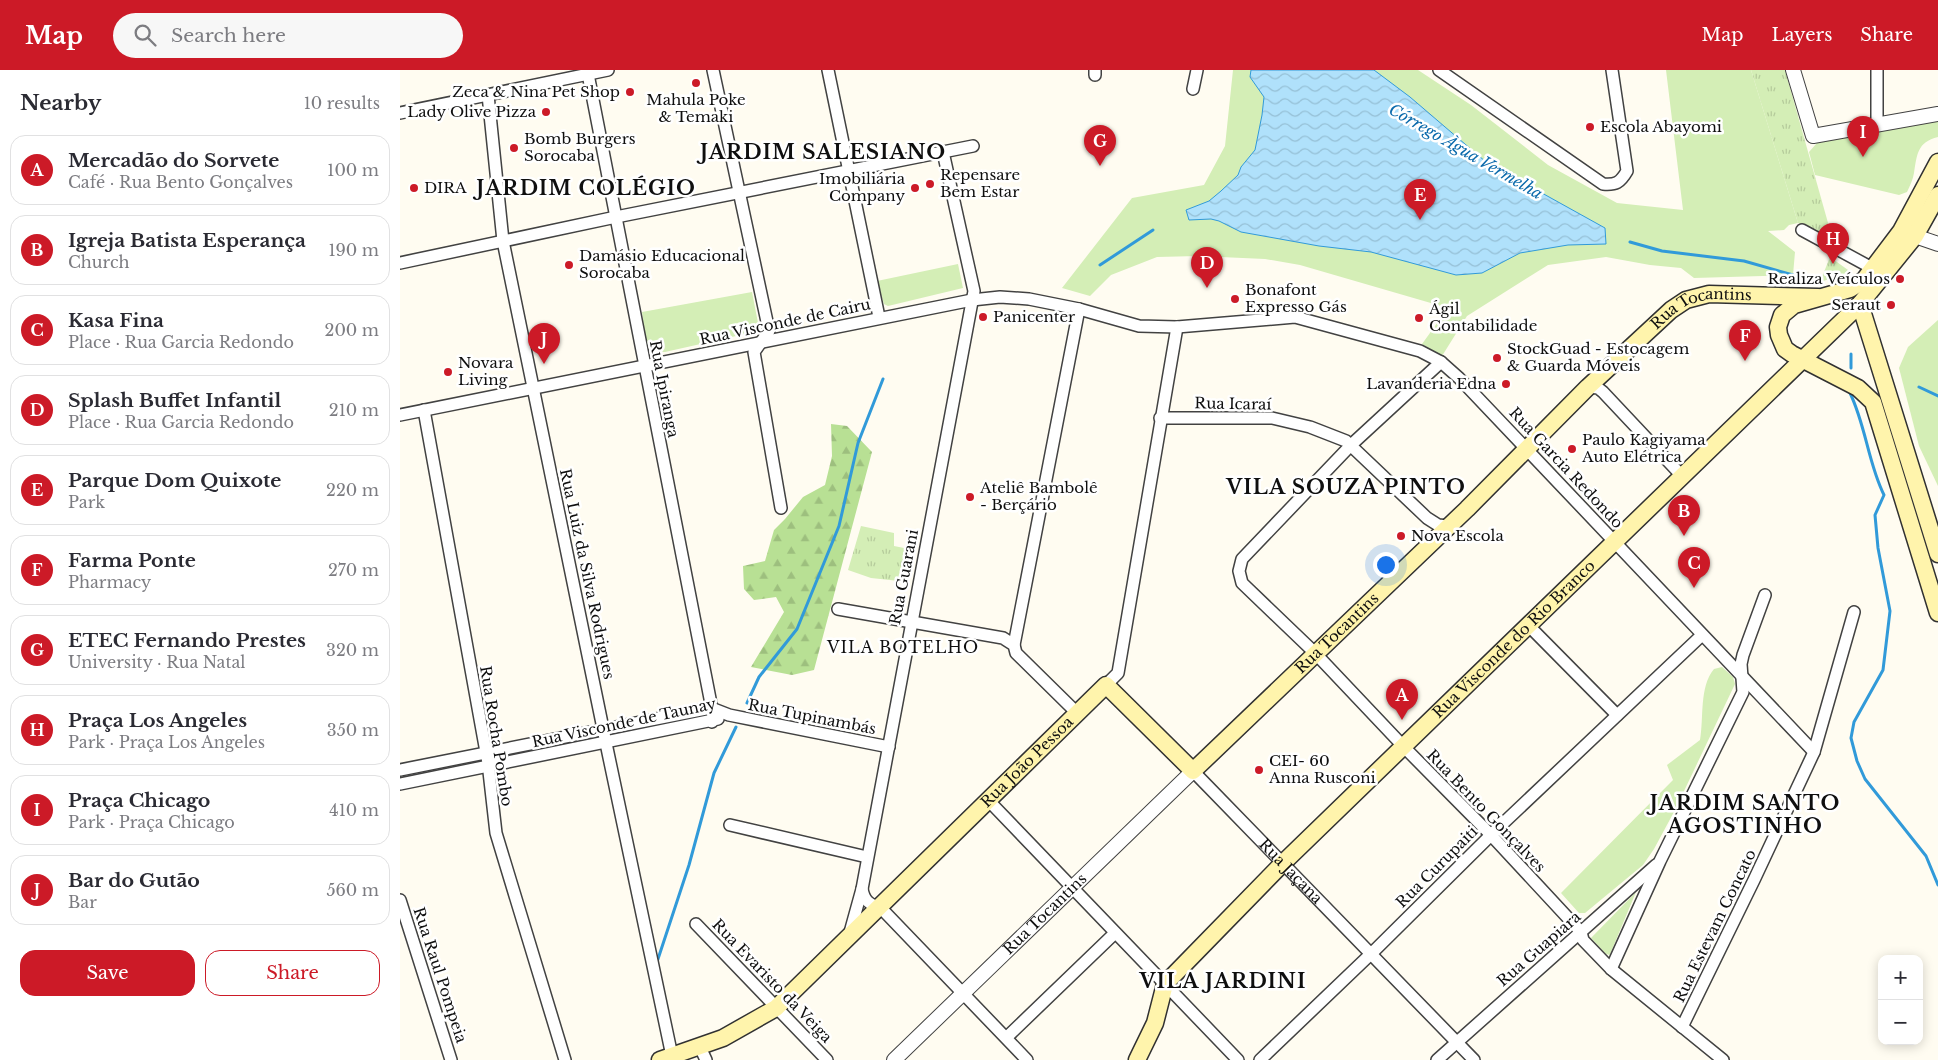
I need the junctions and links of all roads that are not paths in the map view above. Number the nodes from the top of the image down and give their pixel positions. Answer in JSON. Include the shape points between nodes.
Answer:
{"nodes":[{"id":1,"x":608,"y":70,"type":"edge"},
{"id":2,"x":713,"y":70,"type":"edge"},
{"id":3,"x":828,"y":70,"type":"edge"},
{"id":4,"x":1197,"y":70,"type":"edge"},
{"id":5,"x":1439,"y":70,"type":"edge"},
{"id":6,"x":1612,"y":70,"type":"edge"},
{"id":7,"x":1793,"y":70,"type":"edge"},
{"id":8,"x":1877,"y":70,"type":"edge"},
{"id":9,"x":588,"y":74,"type":"junction"},
{"id":10,"x":1194,"y":89,"type":"dead end"},
{"id":11,"x":488,"y":95,"type":"junction"},
{"id":12,"x":400,"y":114,"type":"edge"},
{"id":13,"x":1938,"y":114,"type":"edge"},
{"id":14,"x":1877,"y":125,"type":"junction"},
{"id":15,"x":973,"y":146,"type":"dead end"},
{"id":16,"x":943,"y":152,"type":"junction"},
{"id":17,"x":1938,"y":162,"type":"edge"},
{"id":18,"x":848,"y":170,"type":"junction"},
{"id":19,"x":739,"y":192,"type":"junction"},
{"id":20,"x":1938,"y":194,"type":"edge"},
{"id":21,"x":616,"y":217,"type":"junction"},
{"id":22,"x":1802,"y":230,"type":"dead end"},
{"id":23,"x":1908,"y":234,"type":"junction"},
{"id":24,"x":503,"y":241,"type":"junction"},
{"id":25,"x":1938,"y":244,"type":"edge"},
{"id":26,"x":1856,"y":260,"type":"junction"},
{"id":27,"x":400,"y":263,"type":"edge"},
{"id":28,"x":1872,"y":268,"type":"junction"},
{"id":29,"x":1860,"y":282,"type":"junction"},
{"id":30,"x":1818,"y":297,"type":"junction"},
{"id":31,"x":972,"y":300,"type":"junction"},
{"id":32,"x":1860,"y":304,"type":"junction"},
{"id":33,"x":1079,"y":309,"type":"junction"},
{"id":34,"x":879,"y":317,"type":"junction"},
{"id":35,"x":1177,"y":327,"type":"junction"},
{"id":36,"x":760,"y":343,"type":"junction"},
{"id":37,"x":1802,"y":360,"type":"junction"},
{"id":38,"x":1442,"y":362,"type":"junction"},
{"id":39,"x":644,"y":366,"type":"junction"},
{"id":40,"x":1588,"y":387,"type":"junction"},
{"id":41,"x":534,"y":388,"type":"junction"},
{"id":42,"x":424,"y":410,"type":"junction"},
{"id":43,"x":400,"y":415,"type":"edge"},
{"id":44,"x":1160,"y":418,"type":"junction"},
{"id":45,"x":1351,"y":445,"type":"junction"},
{"id":46,"x":1527,"y":448,"type":"junction"},
{"id":47,"x":1682,"y":476,"type":"junction"},
{"id":48,"x":781,"y":508,"type":"dead end"},
{"id":49,"x":1448,"y":526,"type":"junction"},
{"id":50,"x":1615,"y":541,"type":"junction"},
{"id":51,"x":1937,"y":548,"type":"edge"},
{"id":52,"x":1766,"y":595,"type":"dead end"},
{"id":53,"x":838,"y":609,"type":"dead end"},
{"id":54,"x":1854,"y":612,"type":"dead end"},
{"id":55,"x":1938,"y":612,"type":"edge"},
{"id":56,"x":911,"y":622,"type":"junction"},
{"id":57,"x":1528,"y":625,"type":"junction"},
{"id":58,"x":1702,"y":635,"type":"junction"},
{"id":59,"x":1014,"y":645,"type":"junction"},
{"id":60,"x":1315,"y":654,"type":"junction"},
{"id":61,"x":1742,"y":676,"type":"junction"},
{"id":62,"x":1106,"y":685,"type":"junction"},
{"id":63,"x":711,"y":708,"type":"junction"},
{"id":64,"x":1078,"y":714,"type":"junction"},
{"id":65,"x":729,"y":716,"type":"junction"},
{"id":66,"x":1617,"y":716,"type":"junction"},
{"id":67,"x":712,"y":722,"type":"junction"},
{"id":68,"x":604,"y":729,"type":"junction"},
{"id":69,"x":606,"y":743,"type":"junction"},
{"id":70,"x":1404,"y":747,"type":"junction"},
{"id":71,"x":888,"y":748,"type":"junction"},
{"id":72,"x":486,"y":752,"type":"junction"},
{"id":73,"x":1814,"y":752,"type":"junction"},
{"id":74,"x":488,"y":767,"type":"junction"},
{"id":75,"x":400,"y":770,"type":"edge"},
{"id":76,"x":1193,"y":771,"type":"junction"},
{"id":77,"x":400,"y":784,"type":"edge"},
{"id":78,"x":989,"y":801,"type":"junction"},
{"id":79,"x":730,"y":825,"type":"dead end"},
{"id":80,"x":1491,"y":835,"type":"junction"},
{"id":81,"x":867,"y":857,"type":"junction"},
{"id":82,"x":1660,"y":861,"type":"junction"},
{"id":83,"x":1283,"y":863,"type":"junction"},
{"id":84,"x":1072,"y":888,"type":"junction"},
{"id":85,"x":862,"y":889,"type":"junction"},
{"id":86,"x":400,"y":900,"type":"edge"},
{"id":87,"x":880,"y":907,"type":"junction"},
{"id":88,"x":696,"y":924,"type":"dead end"},
{"id":89,"x":1581,"y":932,"type":"junction"},
{"id":90,"x":1115,"y":933,"type":"junction"},
{"id":91,"x":848,"y":938,"type":"junction"},
{"id":92,"x":1372,"y":954,"type":"junction"},
{"id":93,"x":1611,"y":969,"type":"junction"},
{"id":94,"x":1165,"y":984,"type":"junction"},
{"id":95,"x":963,"y":992,"type":"junction"},
{"id":96,"x":776,"y":1008,"type":"junction"},
{"id":97,"x":1682,"y":1027,"type":"junction"},
{"id":98,"x":1007,"y":1037,"type":"junction"},
{"id":99,"x":1456,"y":1042,"type":"junction"},
{"id":100,"x":703,"y":1053,"type":"edge"},
{"id":101,"x":666,"y":1058,"type":"edge"},
{"id":102,"x":451,"y":1060,"type":"edge"},
{"id":103,"x":566,"y":1060,"type":"edge"},
{"id":104,"x":827,"y":1060,"type":"edge"},
{"id":105,"x":894,"y":1060,"type":"edge"},
{"id":106,"x":1027,"y":1060,"type":"edge"},
{"id":107,"x":1137,"y":1060,"type":"edge"},
{"id":108,"x":1238,"y":1060,"type":"edge"},
{"id":109,"x":1260,"y":1060,"type":"edge"},
{"id":110,"x":1438,"y":1060,"type":"edge"},
{"id":111,"x":1474,"y":1060,"type":"edge"},
{"id":112,"x":1723,"y":1060,"type":"edge"}],
"edges":[{"from":1,"to":9,"type":"street"},
{"from":2,"to":19,"type":"street"},
{"from":3,"to":18,"type":"street"},
{"from":4,"to":10,"type":"street"},
{"from":5,"to":6,"type":"street","via":[[1602,184],[1614,185],[1621,182],[1627,171]]},
{"from":7,"to":14,"type":"street","via":[[1813,136]]},
{"from":8,"to":14,"type":"street"},
{"from":9,"to":11,"type":"street"},
{"from":9,"to":21,"type":"street","name":"Rua Ipiranga"},
{"from":11,"to":12,"type":"street"},
{"from":11,"to":24,"type":"street","name":"Rua Luiz da Silva Rodrigues"},
{"from":13,"to":14,"type":"street"},
{"from":15,"to":16,"type":"street"},
{"from":16,"to":18,"type":"street"},
{"from":16,"to":31,"type":"street","name":"Rua Guarani","via":[[974,291]]},
{"from":17,"to":23,"type":"main road"},
{"from":18,"to":19,"type":"street"},
{"from":18,"to":34,"type":"street"},
{"from":19,"to":21,"type":"street"},
{"from":19,"to":36,"type":"street","via":[[769,332]]},
{"from":20,"to":23,"type":"main road"},
{"from":21,"to":24,"type":"street"},
{"from":21,"to":39,"type":"street","name":"Rua Ipiranga"},
{"from":22,"to":26,"type":"street"},
{"from":23,"to":25,"type":"street"},
{"from":23,"to":28,"type":"main road"},
{"from":23,"to":32,"type":"main road","name":"Rua Visconde do Rio Branco"},
{"from":24,"to":27,"type":"street"},
{"from":24,"to":41,"type":"street","name":"Rua Luiz da Silva Rodrigues"},
{"from":26,"to":28,"type":"street"},
{"from":26,"to":29,"type":"street","via":[[1861,272]]},
{"from":28,"to":29,"type":"main road"},
{"from":29,"to":30,"type":"main road","via":[[1850,289]]},
{"from":30,"to":37,"type":"main road","via":[[1794,305],[1782,315],[1780,322],[1779,335],[1785,349]]},
{"from":30,"to":40,"type":"main road","name":"Rua Tocantins","via":[[1726,294],[1686,300],[1660,318]]},
{"from":31,"to":33,"type":"street","name":"Rua Visconde de Cairu","via":[[1000,297],[1029,299]]},
{"from":31,"to":34,"type":"street","name":"Rua Visconde de Cairu"},
{"from":31,"to":56,"type":"street","name":"Rua Guarani"},
{"from":32,"to":37,"type":"main road","name":"Rua Visconde do Rio Branco"},
{"from":32,"to":51,"type":"main road"},
{"from":33,"to":35,"type":"street","name":"Rua Visconde de Cairu","via":[[1138,326]]},
{"from":33,"to":59,"type":"street"},
{"from":34,"to":36,"type":"street","name":"Rua Visconde de Cairu"},
{"from":35,"to":38,"type":"street","name":"Rua Garcia Redondo","via":[[1295,317],[1420,351]]},
{"from":35,"to":44,"type":"street","name":"Rua João Pessoa"},
{"from":36,"to":39,"type":"street","name":"Rua Visconde de Cairu"},
{"from":36,"to":48,"type":"street","via":[[754,352]]},
{"from":37,"to":47,"type":"main road","name":"Rua Visconde do Rio Branco"},
{"from":37,"to":55,"type":"main road","via":[[1869,396]]},
{"from":38,"to":45,"type":"street"},
{"from":38,"to":46,"type":"street","name":"Rua Garcia Redondo"},
{"from":39,"to":41,"type":"street","name":"Rua Visconde de Cairu"},
{"from":39,"to":63,"type":"street","name":"Rua Ipiranga"},
{"from":40,"to":46,"type":"main road","name":"Rua Tocantins"},
{"from":40,"to":47,"type":"street","via":[[1603,392]]},
{"from":41,"to":42,"type":"street","name":"Rua Visconde de Cairu"},
{"from":41,"to":68,"type":"street","name":"Rua Luiz da Silva Rodrigues"},
{"from":42,"to":43,"type":"street","name":"Rua Visconde de Cairu"},
{"from":42,"to":72,"type":"street","name":"Rua Rocha Pombo"},
{"from":44,"to":45,"type":"street","name":"Rua Icaraí","via":[[1272,418],[1310,428]]},
{"from":44,"to":62,"type":"street","name":"Rua João Pessoa","via":[[1118,673]]},
{"from":45,"to":49,"type":"street","name":"Rua Icaraí","via":[[1427,518],[1438,525]]},
{"from":45,"to":60,"type":"street","name":"Rua Bento Gonçalves","via":[[1242,559],[1239,571],[1242,583]]},
{"from":46,"to":49,"type":"main road","name":"Rua Tocantins"},
{"from":46,"to":50,"type":"street","name":"Rua Garcia Redondo"},
{"from":47,"to":50,"type":"main road","name":"Rua Visconde do Rio Branco"},
{"from":49,"to":60,"type":"main road","name":"Rua Tocantins"},
{"from":50,"to":57,"type":"main road","name":"Rua Visconde do Rio Branco"},
{"from":50,"to":58,"type":"street","name":"Rua Garcia Redondo"},
{"from":52,"to":61,"type":"street","via":[[1740,664]]},
{"from":53,"to":56,"type":"street"},
{"from":54,"to":73,"type":"street","name":"Rua Estevam Concato"},
{"from":56,"to":59,"type":"street","via":[[1003,638]]},
{"from":56,"to":71,"type":"street","name":"Rua Guarani"},
{"from":57,"to":66,"type":"street"},
{"from":57,"to":70,"type":"main road","name":"Rua Visconde do Rio Branco"},
{"from":58,"to":61,"type":"street","name":"Rua Garcia Redondo"},
{"from":58,"to":66,"type":"street","name":"Rua Curupaiti"},
{"from":59,"to":64,"type":"street","via":[[1016,652]]},
{"from":60,"to":70,"type":"street","name":"Rua Bento Gonçalves"},
{"from":60,"to":76,"type":"main road","name":"Rua Tocantins"},
{"from":61,"to":73,"type":"street","name":"Rua Garcia Redondo"},
{"from":61,"to":82,"type":"street","via":[[1742,692]]},
{"from":62,"to":64,"type":"main road","name":"Rua João Pessoa"},
{"from":62,"to":76,"type":"main road","name":"Rua Jaçana"},
{"from":63,"to":65,"type":"street","name":"Rua Visconde de Taunay"},
{"from":63,"to":67,"type":"street","name":"Rua Ipiranga"},
{"from":63,"to":68,"type":"street","name":"Rua Visconde de Taunay"},
{"from":64,"to":78,"type":"main road","name":"Rua João Pessoa"},
{"from":65,"to":67,"type":"street","name":"Rua Visconde de Taunay"},
{"from":65,"to":71,"type":"street","name":"Rua Tupinambás"},
{"from":66,"to":80,"type":"street","name":"Rua Curupaiti"},
{"from":67,"to":69,"type":"street","name":"Rua Visconde de Taunay"},
{"from":68,"to":69,"type":"street","name":"Rua Luiz da Silva Rodrigues"},
{"from":68,"to":72,"type":"street","name":"Rua Visconde de Taunay"},
{"from":69,"to":74,"type":"street","name":"Rua Visconde de Taunay"},
{"from":69,"to":101,"type":"street","name":"Rua Luiz da Silva Rodrigues"},
{"from":70,"to":80,"type":"street","name":"Rua Bento Gonçalves"},
{"from":70,"to":83,"type":"main road","name":"Rua Visconde do Rio Branco"},
{"from":71,"to":81,"type":"street","name":"Rua Guarani"},
{"from":72,"to":74,"type":"street","name":"Rua Rocha Pombo"},
{"from":72,"to":75,"type":"street","name":"Rua Visconde de Taunay"},
{"from":73,"to":97,"type":"street","name":"Rua Estevam Concato"},
{"from":74,"to":77,"type":"street","name":"Rua Visconde de Taunay"},
{"from":74,"to":103,"type":"street","name":"Rua Rocha Pombo","via":[[496,833]]},
{"from":76,"to":83,"type":"street","name":"Rua Jaçana"},
{"from":76,"to":84,"type":"street","name":"Rua Tocantins"},
{"from":78,"to":84,"type":"street"},
{"from":78,"to":87,"type":"main road","name":"Rua João Pessoa"},
{"from":79,"to":81,"type":"street"},
{"from":80,"to":89,"type":"street","name":"Rua Bento Gonçalves"},
{"from":80,"to":92,"type":"street","name":"Rua Curupaiti"},
{"from":81,"to":85,"type":"street","name":"Rua Guarani"},
{"from":82,"to":89,"type":"street","name":"Rua Guapiara"},
{"from":82,"to":93,"type":"street"},
{"from":83,"to":92,"type":"street","name":"Rua Jaçana"},
{"from":83,"to":94,"type":"main road","name":"Rua Visconde do Rio Branco"},
{"from":84,"to":90,"type":"street"},
{"from":84,"to":95,"type":"street","name":"Rua Tocantins"},
{"from":85,"to":87,"type":"street","via":[[866,902]]},
{"from":85,"to":91,"type":"street","name":"Rua Guarani"},
{"from":86,"to":102,"type":"street","name":"Rua Raul Pompeia"},
{"from":87,"to":91,"type":"main road","name":"Rua João Pessoa"},
{"from":87,"to":95,"type":"street"},
{"from":88,"to":96,"type":"street","name":"Rua Evaristo da Veiga"},
{"from":89,"to":93,"type":"street","name":"Rua Bento Gonçalves","via":[[1583,940]]},
{"from":89,"to":99,"type":"street","name":"Rua Guapiara"},
{"from":90,"to":94,"type":"street"},
{"from":90,"to":98,"type":"street"},
{"from":91,"to":96,"type":"main road","name":"Rua João Pessoa"},
{"from":92,"to":99,"type":"street","name":"Rua Jaçana"},
{"from":92,"to":109,"type":"street","name":"Rua Curupaiti"},
{"from":93,"to":97,"type":"street","name":"Rua Bento Gonçalves"},
{"from":94,"to":107,"type":"main road","via":[[1155,1023]]},
{"from":94,"to":108,"type":"street"},
{"from":95,"to":98,"type":"street"},
{"from":95,"to":105,"type":"street","name":"Rua Tocantins"},
{"from":96,"to":100,"type":"main road","name":"Rua João Pessoa"},
{"from":96,"to":104,"type":"street","name":"Rua Evaristo da Veiga"},
{"from":97,"to":112,"type":"street","name":"Rua Bento Gonçalves"},
{"from":98,"to":106,"type":"street"},
{"from":99,"to":110,"type":"street","name":"Rua Guapiara"},
{"from":99,"to":111,"type":"street","name":"Rua Jaçana"},
{"from":100,"to":101,"type":"main road","name":"Rua João Pessoa"}]}
